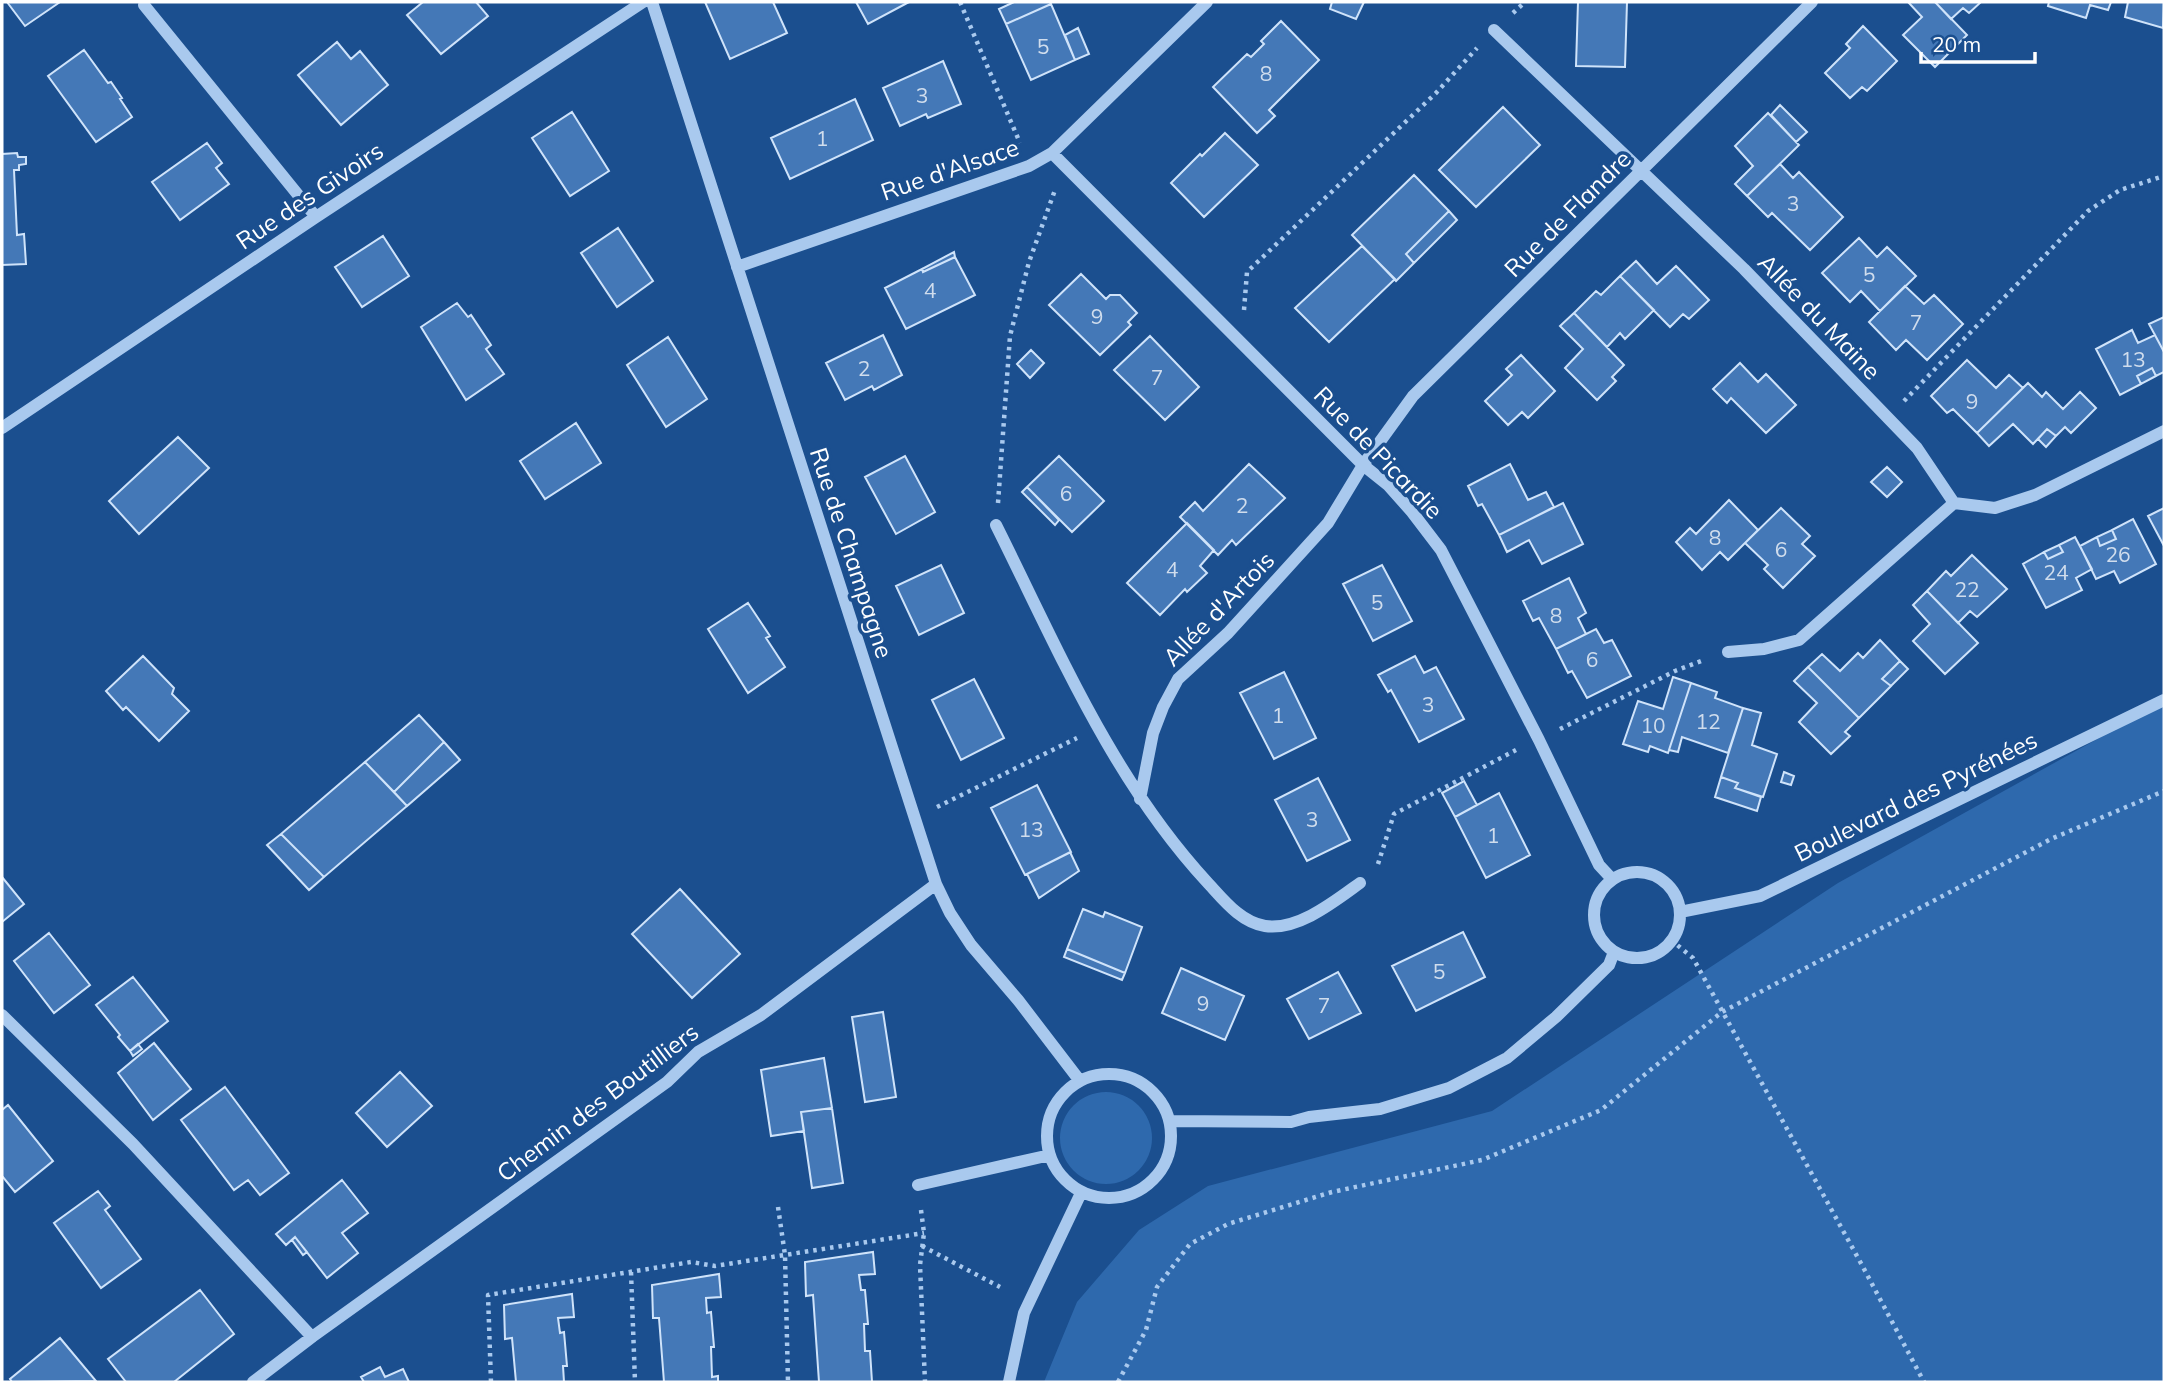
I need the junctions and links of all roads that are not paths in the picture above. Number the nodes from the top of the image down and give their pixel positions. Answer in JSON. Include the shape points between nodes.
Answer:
{"nodes":[{"id":1,"x":643,"y":2,"type":"edge"},
{"id":2,"x":652,"y":2,"type":"edge"},
{"id":3,"x":1207,"y":2,"type":"edge"},
{"id":4,"x":1812,"y":2,"type":"edge"},
{"id":5,"x":144,"y":5,"type":"dead end"},
{"id":6,"x":1494,"y":30,"type":"road end"},
{"id":7,"x":1052,"y":153,"type":"junction"},
{"id":8,"x":1642,"y":171,"type":"junction"},
{"id":9,"x":316,"y":217,"type":"junction"},
{"id":10,"x":737,"y":267,"type":"junction"},
{"id":11,"x":2,"y":428,"type":"edge"},
{"id":12,"x":2164,"y":431,"type":"edge"},
{"id":13,"x":1363,"y":465,"type":"junction"},
{"id":14,"x":1954,"y":502,"type":"junction"},
{"id":15,"x":996,"y":525,"type":"road end"},
{"id":16,"x":1728,"y":652,"type":"road end"},
{"id":17,"x":2164,"y":700,"type":"edge"},
{"id":18,"x":1140,"y":799,"type":"junction"},
{"id":19,"x":1612,"y":880,"type":"junction"},
{"id":20,"x":1360,"y":883,"type":"road end"},
{"id":21,"x":936,"y":884,"type":"junction"},
{"id":22,"x":1679,"y":912,"type":"junction"},
{"id":23,"x":1614,"y":952,"type":"junction"},
{"id":24,"x":2,"y":1015,"type":"edge"},
{"id":25,"x":1080,"y":1080,"type":"junction"},
{"id":26,"x":1170,"y":1121,"type":"junction"},
{"id":27,"x":1049,"y":1155,"type":"junction"},
{"id":28,"x":918,"y":1185,"type":"road end"},
{"id":29,"x":1081,"y":1193,"type":"junction"},
{"id":30,"x":312,"y":1337,"type":"junction"},
{"id":31,"x":253,"y":1382,"type":"edge"},
{"id":32,"x":1009,"y":1382,"type":"edge"}],
"edges":[{"from":1,"to":9,"type":"street","name":"Rue des Givoirs"},
{"from":2,"to":10,"type":"street","name":"Rue de Champagne"},
{"from":3,"to":7,"type":"street","name":"Rue d'Alsace"},
{"from":4,"to":8,"type":"street","name":"Rue de Flandre"},
{"from":5,"to":9,"type":"street"},
{"from":6,"to":8,"type":"street","name":"Allée du Maine"},
{"from":7,"to":10,"type":"street","name":"Rue d'Alsace","via":[[1030,166]]},
{"from":7,"to":13,"type":"street","name":"Rue de Picardie"},
{"from":8,"to":13,"type":"street","name":"Rue de Flandre","via":[[1413,396]]},
{"from":8,"to":14,"type":"street","name":"Allée du Maine","via":[[1917,448]]},
{"from":9,"to":11,"type":"street","name":"Rue des Givoirs"},
{"from":10,"to":21,"type":"street","name":"Rue de Champagne"},
{"from":12,"to":14,"type":"street","via":[[2035,495],[1995,508]]},
{"from":13,"to":18,"type":"street","name":"Allée d'Artois","via":[[1328,523],[1228,633],[1178,679],[1153,733]]},
{"from":13,"to":19,"type":"street","name":"Rue de Picardie","via":[[1388,485],[1441,550],[1600,865]]},
{"from":14,"to":16,"type":"street","via":[[1799,640]]},
{"from":15,"to":18,"type":"street","via":[[1097,729]]},
{"from":17,"to":22,"type":"street","name":"Boulevard des Pyrénées","via":[[1760,896]]},
{"from":18,"to":20,"type":"street","via":[[1178,850],[1247,920],[1266,926],[1290,923],[1322,911]]},
{"from":19,"to":22,"type":"street","via":[[1625,873],[1653,875],[1675,894]]},
{"from":19,"to":23,"type":"street","via":[[1596,902],[1594,917],[1604,943]]},
{"from":21,"to":25,"type":"street","name":"Rue de Champagne","via":[[971,945]]},
{"from":21,"to":30,"type":"street","name":"Chemin des Boutilliers","via":[[761,1014],[698,1052],[667,1082]]},
{"from":22,"to":23,"type":"street","via":[[1671,940],[1654,954],[1641,958]]},
{"from":23,"to":26,"type":"street","via":[[1609,965],[1507,1058],[1449,1088],[1380,1108],[1291,1122]]},
{"from":24,"to":30,"type":"street","via":[[133,1144]]},
{"from":25,"to":26,"type":"street","via":[[1097,1074],[1135,1079],[1163,1104]]},
{"from":25,"to":27,"type":"street","via":[[1053,1109],[1047,1128]]},
{"from":26,"to":29,"type":"street","via":[[1167,1161],[1140,1191],[1101,1199]]},
{"from":27,"to":28,"type":"street"},
{"from":27,"to":29,"type":"street","via":[[1066,1182]]},
{"from":29,"to":32,"type":"street","via":[[1024,1313]]},
{"from":30,"to":31,"type":"street","name":"Chemin des Boutilliers"}]}
